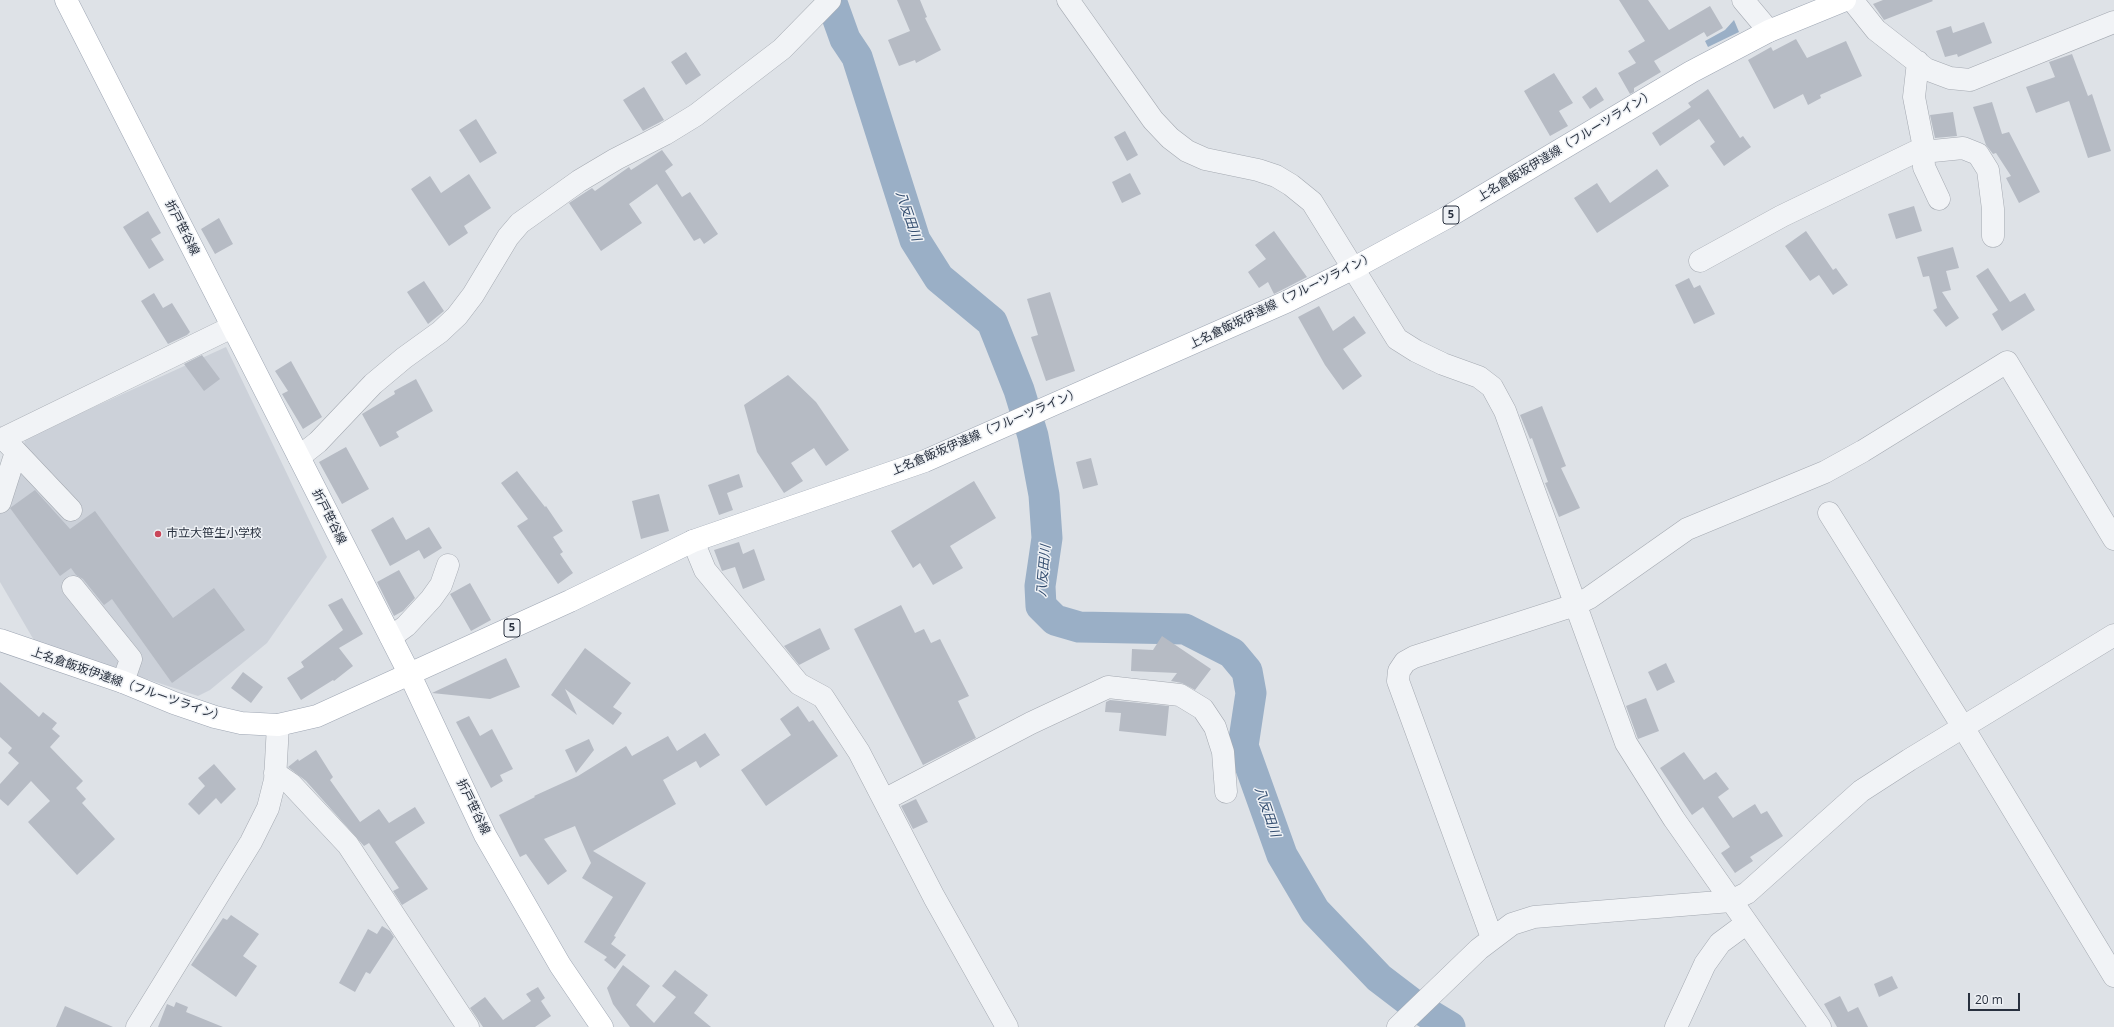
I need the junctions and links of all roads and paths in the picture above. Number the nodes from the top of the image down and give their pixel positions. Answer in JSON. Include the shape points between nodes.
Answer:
{"nodes":[{"id":1,"x":66,"y":0,"type":"edge"},
{"id":2,"x":830,"y":0,"type":"edge"},
{"id":3,"x":1068,"y":0,"type":"edge"},
{"id":4,"x":1743,"y":0,"type":"edge"},
{"id":5,"x":1845,"y":0,"type":"edge"},
{"id":6,"x":1852,"y":0,"type":"edge"},
{"id":7,"x":2114,"y":22,"type":"edge"},
{"id":8,"x":1769,"y":31,"type":"junction"},
{"id":9,"x":1918,"y":62,"type":"junction"},
{"id":10,"x":1923,"y":150,"type":"junction"},
{"id":11,"x":1939,"y":199,"type":"dead end"},
{"id":12,"x":1993,"y":236,"type":"dead end"},
{"id":13,"x":1700,"y":261,"type":"dead end"},
{"id":14,"x":1354,"y":268,"type":"junction"},
{"id":15,"x":232,"y":327,"type":"junction"},
{"id":16,"x":6,"y":443,"type":"edge"},
{"id":17,"x":299,"y":457,"type":"junction"},
{"id":18,"x":0,"y":502,"type":"edge"},
{"id":19,"x":71,"y":510,"type":"dead end"},
{"id":20,"x":1829,"y":513,"type":"dead end"},
{"id":21,"x":2114,"y":539,"type":"edge"},
{"id":22,"x":693,"y":542,"type":"junction"},
{"id":23,"x":448,"y":565,"type":"dead end"},
{"id":24,"x":73,"y":587,"type":"dead end"},
{"id":25,"x":1575,"y":605,"type":"junction"},
{"id":26,"x":2114,"y":635,"type":"edge"},
{"id":27,"x":391,"y":637,"type":"junction"},
{"id":28,"x":0,"y":640,"type":"edge"},
{"id":29,"x":410,"y":675,"type":"junction"},
{"id":30,"x":123,"y":682,"type":"junction"},
{"id":31,"x":278,"y":725,"type":"junction"},
{"id":32,"x":1963,"y":727,"type":"junction"},
{"id":33,"x":275,"y":773,"type":"junction"},
{"id":34,"x":1226,"y":792,"type":"dead end"},
{"id":35,"x":884,"y":800,"type":"junction"},
{"id":36,"x":1731,"y":901,"type":"junction"},
{"id":37,"x":1747,"y":923,"type":"junction"},
{"id":38,"x":1492,"y":938,"type":"junction"},
{"id":39,"x":2114,"y":976,"type":"edge"},
{"id":40,"x":1411,"y":1014,"type":"edge"},
{"id":41,"x":1681,"y":1025,"type":"edge"},
{"id":42,"x":137,"y":1027,"type":"edge"},
{"id":43,"x":468,"y":1027,"type":"edge"},
{"id":44,"x":602,"y":1027,"type":"edge"},
{"id":45,"x":1007,"y":1027,"type":"edge"},
{"id":46,"x":1820,"y":1027,"type":"edge"}],
"edges":[{"from":1,"to":15,"type":"main road","name":"折戸笹谷線"},
{"from":2,"to":17,"type":"street","via":[[782,49],[696,114],[586,177],[520,223],[508,237],[473,295],[457,316],[373,384],[318,442]]},
{"from":3,"to":14,"type":"street","via":[[1153,120],[1170,138],[1205,159],[1258,170],[1291,185],[1312,202]]},
{"from":4,"to":8,"type":"street"},
{"from":5,"to":8,"type":"main road","name":"上名倉飯坂伊達線（フルーツライン）","number":"5"},
{"from":6,"to":9,"type":"street","via":[[1876,30]]},
{"from":7,"to":9,"type":"street","via":[[1970,80],[1950,78],[1926,69]]},
{"from":8,"to":14,"type":"main road","name":"上名倉飯坂伊達線（フルーツライン）","number":"5","via":[[1684,76],[1452,214]]},
{"from":9,"to":10,"type":"street","via":[[1914,97]]},
{"from":10,"to":11,"type":"street","via":[[1924,167]]},
{"from":10,"to":12,"type":"street","via":[[1963,148],[1978,154],[1988,170],[1993,208]]},
{"from":10,"to":13,"type":"street","via":[[1782,216]]},
{"from":14,"to":22,"type":"main road","name":"上名倉飯坂伊達線（フルーツライン）","number":"5","via":[[1172,353],[925,460]]},
{"from":14,"to":25,"type":"street","via":[[1397,339],[1436,361],[1479,377],[1492,387],[1505,411]]},
{"from":15,"to":16,"type":"street"},
{"from":15,"to":17,"type":"main road","name":"折戸笹谷線"},
{"from":16,"to":18,"type":"street"},
{"from":16,"to":19,"type":"street"},
{"from":17,"to":27,"type":"main road","name":"折戸笹谷線"},
{"from":20,"to":32,"type":"street"},
{"from":21,"to":25,"type":"street","via":[[2007,362],[1825,472],[1687,529]]},
{"from":22,"to":29,"type":"main road","name":"上名倉飯坂伊達線（フルーツライン）","number":"5"},
{"from":22,"to":35,"type":"street","via":[[704,570],[747,624],[799,684],[822,697],[859,752]]},
{"from":23,"to":27,"type":"street","via":[[431,599],[406,626]]},
{"from":24,"to":30,"type":"street","via":[[131,659]]},
{"from":25,"to":36,"type":"street","via":[[1626,743],[1650,783]]},
{"from":25,"to":38,"type":"street","via":[[1414,657],[1405,662],[1399,671],[1398,681]]},
{"from":26,"to":32,"type":"street"},
{"from":27,"to":29,"type":"main road","name":"折戸笹谷線"},
{"from":28,"to":30,"type":"main road","name":"上名倉飯坂伊達線（フルーツライン）","number":"5"},
{"from":29,"to":31,"type":"main road","name":"上名倉飯坂伊達線（フルーツライン）","number":"5","via":[[317,716]]},
{"from":29,"to":44,"type":"main road","name":"折戸笹谷線","via":[[485,834],[560,965]]},
{"from":30,"to":31,"type":"main road","name":"上名倉飯坂伊達線（フルーツライン）","number":"5","via":[[215,717],[241,723]]},
{"from":31,"to":33,"type":"street"},
{"from":32,"to":36,"type":"street","via":[[1861,791],[1747,893]]},
{"from":32,"to":39,"type":"street"},
{"from":33,"to":42,"type":"street","via":[[268,808],[251,842]]},
{"from":33,"to":43,"type":"street","via":[[291,784],[348,845]]},
{"from":34,"to":35,"type":"street","via":[[1223,752],[1215,727],[1203,709],[1180,695],[1108,687],[1031,723]]},
{"from":35,"to":45,"type":"street","via":[[934,897]]},
{"from":36,"to":37,"type":"street"},
{"from":36,"to":38,"type":"street","via":[[1534,917],[1512,924]]},
{"from":37,"to":41,"type":"street","via":[[1720,943],[1705,964],[1693,987]]},
{"from":37,"to":46,"type":"street"},
{"from":38,"to":40,"type":"street"}]}
